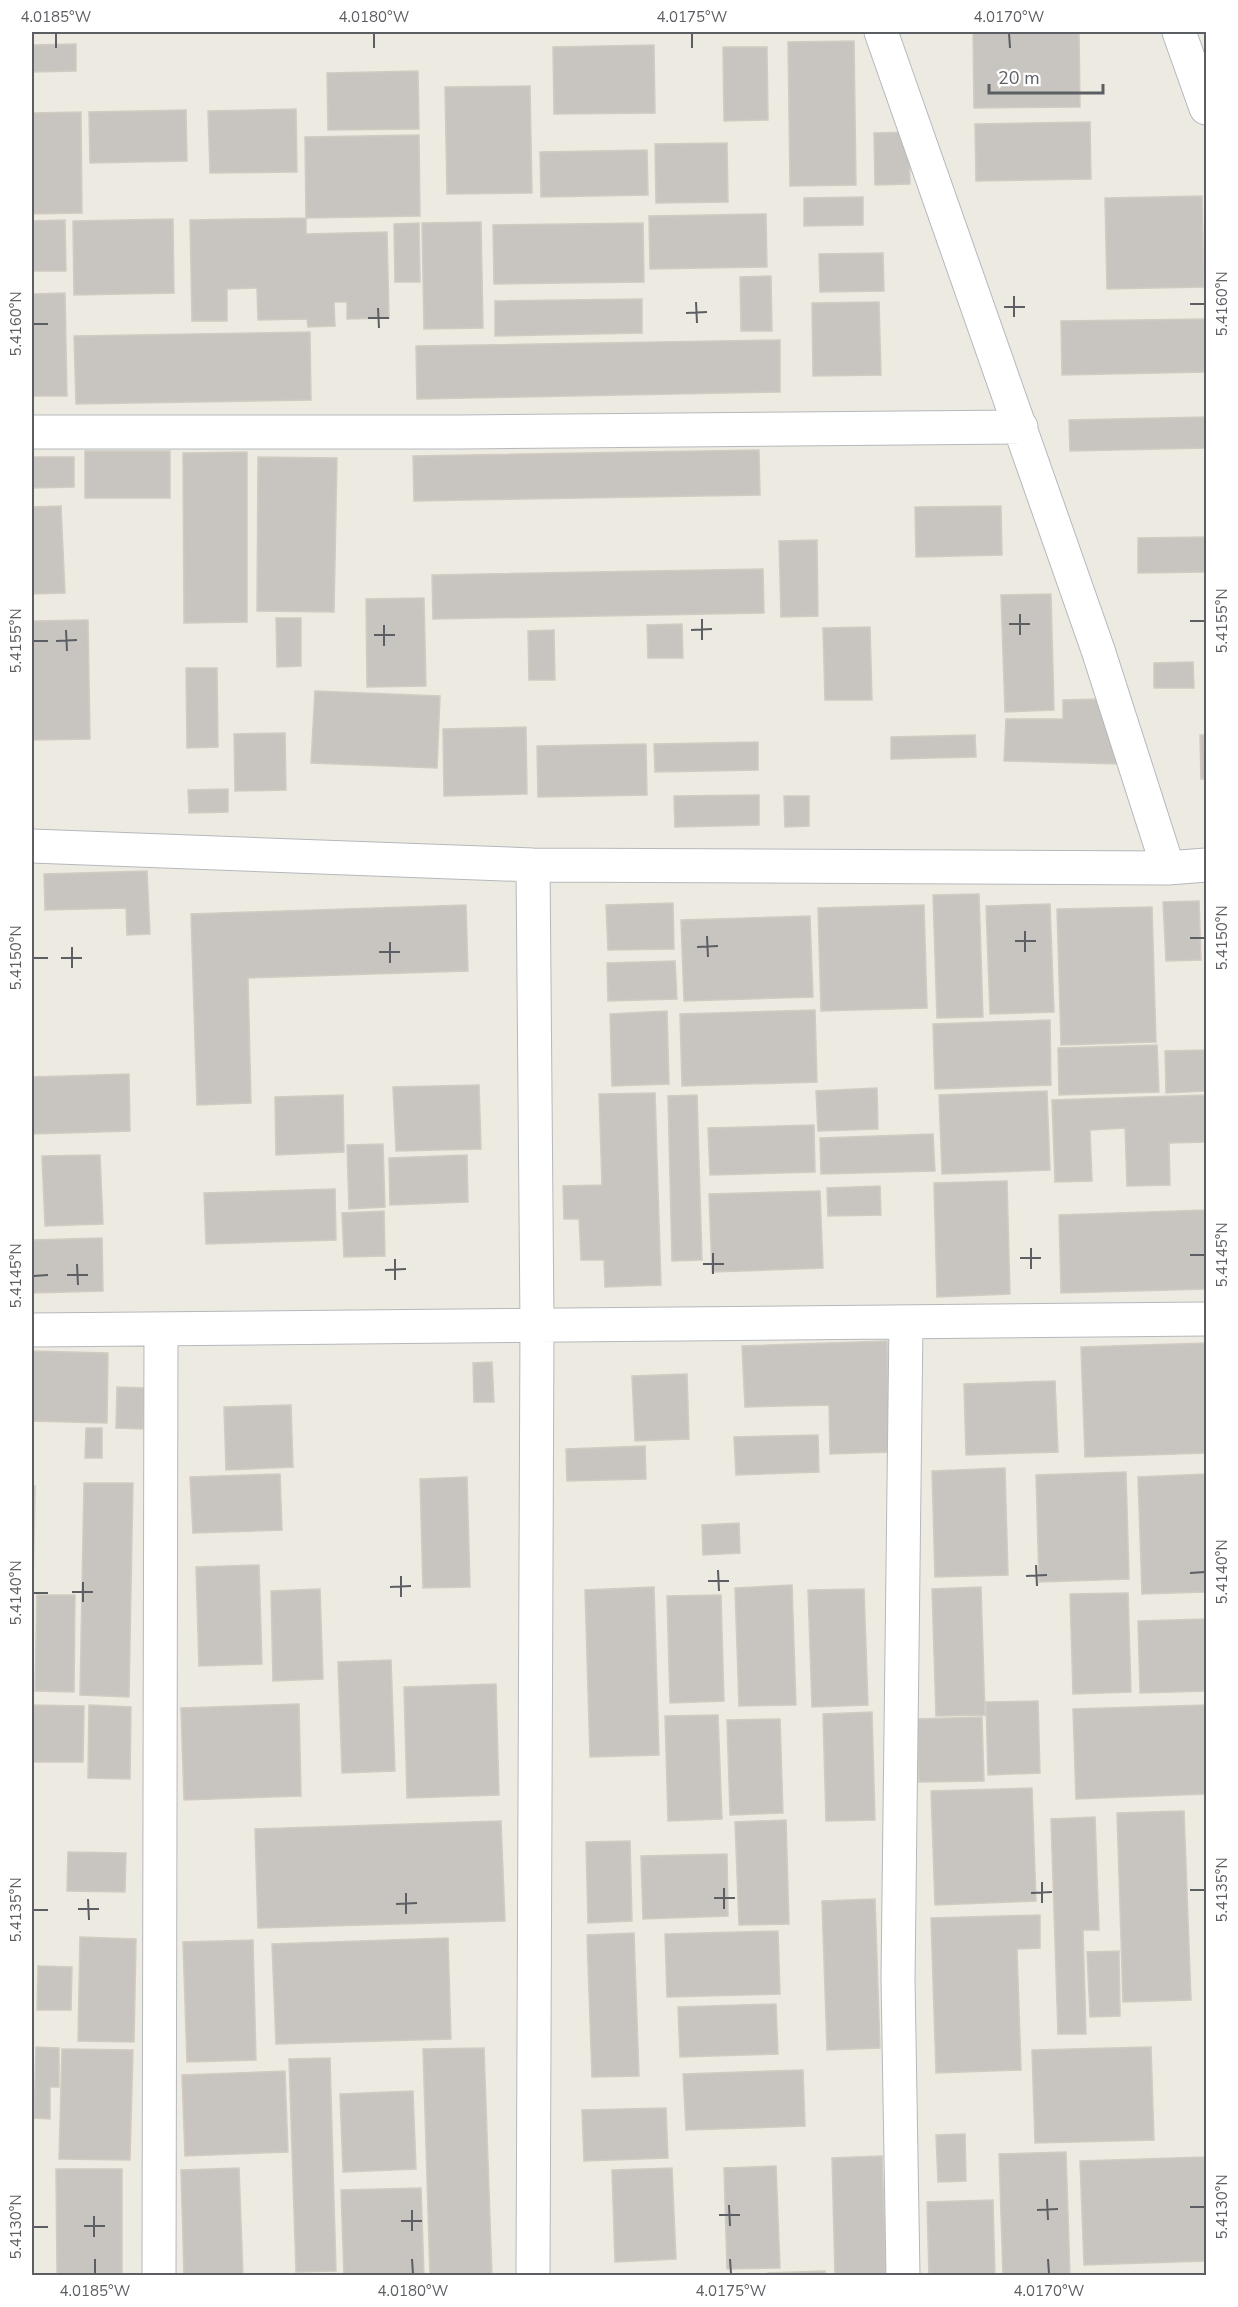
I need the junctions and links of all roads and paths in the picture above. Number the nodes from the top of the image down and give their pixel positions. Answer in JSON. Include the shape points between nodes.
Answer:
{"nodes":[{"id":1,"x":881,"y":32,"type":"edge"},
{"id":2,"x":1179,"y":32,"type":"edge"},
{"id":3,"x":1206,"y":108,"type":"edge"},
{"id":4,"x":1021,"y":427,"type":"junction"},
{"id":5,"x":32,"y":432,"type":"edge"},
{"id":6,"x":32,"y":846,"type":"edge"},
{"id":7,"x":532,"y":865,"type":"junction"},
{"id":8,"x":1206,"y":865,"type":"edge"},
{"id":9,"x":1168,"y":868,"type":"junction"},
{"id":10,"x":1206,"y":1319,"type":"edge"},
{"id":11,"x":906,"y":1322,"type":"junction"},
{"id":12,"x":537,"y":1325,"type":"junction"},
{"id":13,"x":161,"y":1329,"type":"junction"},
{"id":14,"x":32,"y":1330,"type":"edge"},
{"id":15,"x":159,"y":2276,"type":"edge"},
{"id":16,"x":533,"y":2276,"type":"edge"},
{"id":17,"x":903,"y":2276,"type":"edge"}],
"edges":[{"from":1,"to":4,"type":"street"},
{"from":2,"to":3,"type":"street"},
{"from":4,"to":5,"type":"street"},
{"from":4,"to":9,"type":"street"},
{"from":6,"to":7,"type":"street"},
{"from":7,"to":9,"type":"street"},
{"from":7,"to":12,"type":"street"},
{"from":8,"to":9,"type":"street"},
{"from":10,"to":11,"type":"street"},
{"from":11,"to":12,"type":"street"},
{"from":11,"to":17,"type":"street","via":[[898,1979]]},
{"from":12,"to":13,"type":"street"},
{"from":12,"to":16,"type":"street"},
{"from":13,"to":14,"type":"street"},
{"from":13,"to":15,"type":"street"}]}
